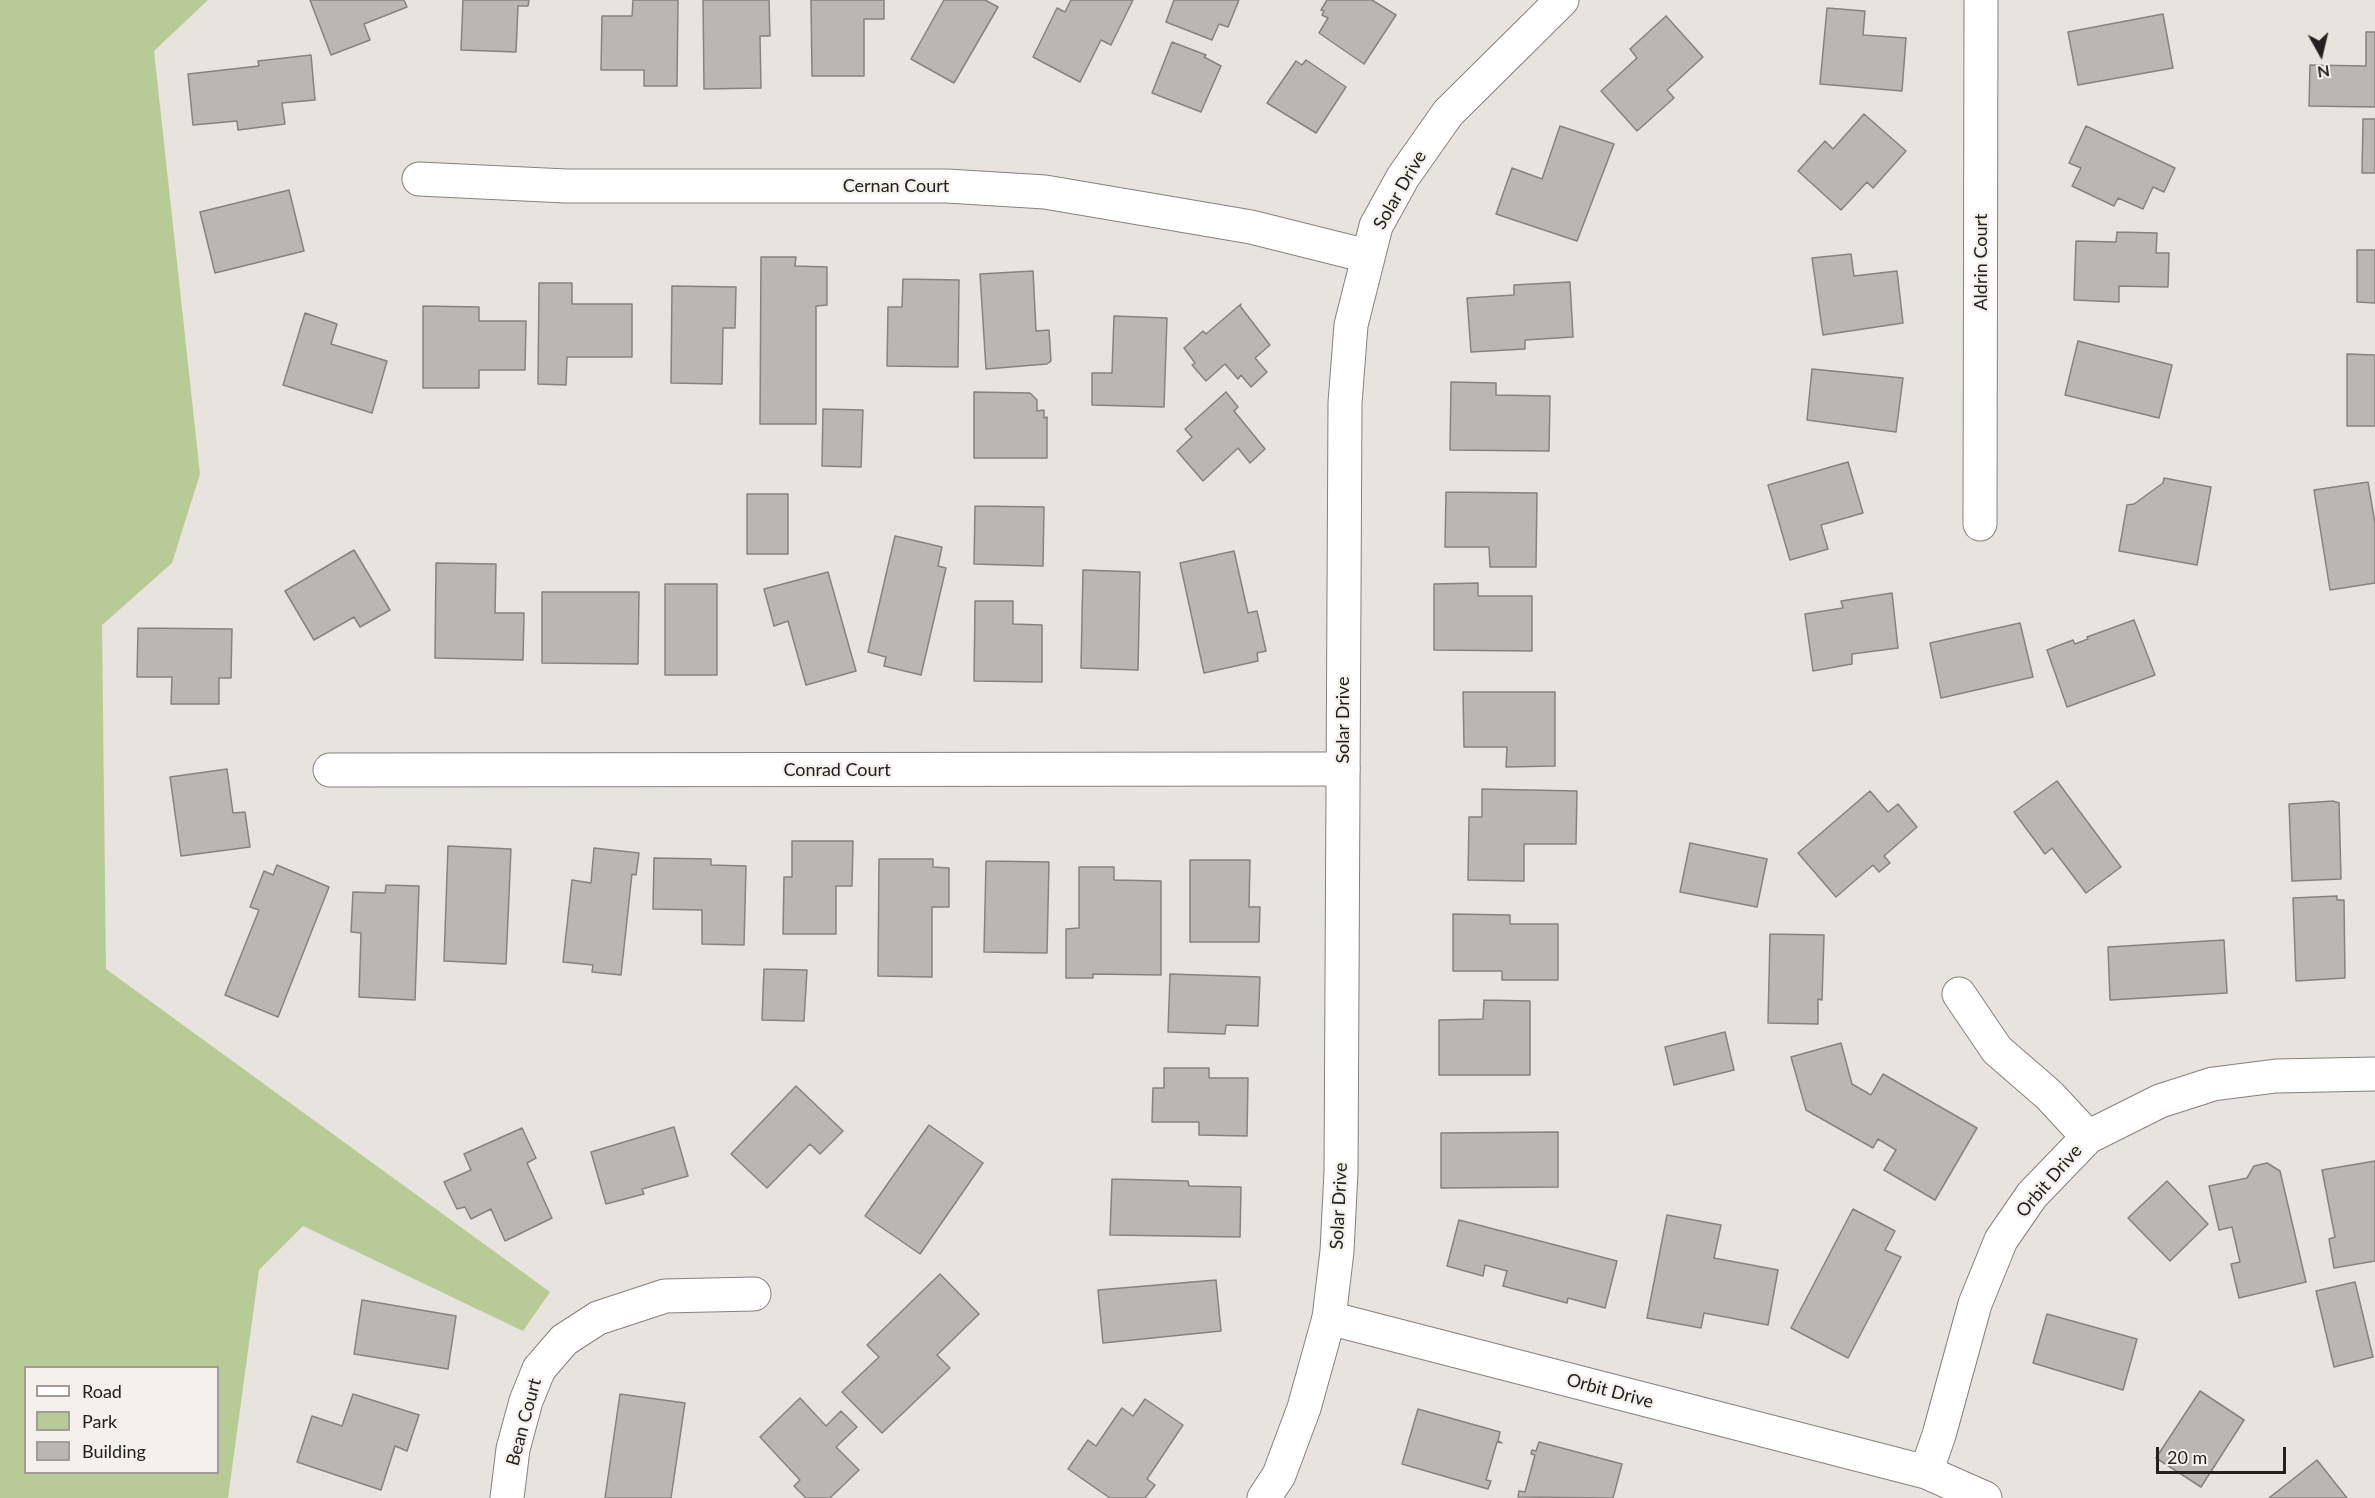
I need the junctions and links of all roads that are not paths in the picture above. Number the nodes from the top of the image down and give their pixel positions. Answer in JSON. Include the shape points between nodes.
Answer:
{"nodes":[{"id":1,"x":1562,"y":0,"type":"edge"},
{"id":2,"x":1981,"y":0,"type":"edge"},
{"id":3,"x":418,"y":179,"type":"dead end"},
{"id":4,"x":1367,"y":256,"type":"junction"},
{"id":5,"x":1980,"y":524,"type":"dead end"},
{"id":6,"x":1343,"y":769,"type":"junction"},
{"id":7,"x":330,"y":770,"type":"dead end"},
{"id":8,"x":1959,"y":994,"type":"dead end"},
{"id":9,"x":2375,"y":1074,"type":"edge"},
{"id":10,"x":2088,"y":1137,"type":"junction"},
{"id":11,"x":754,"y":1294,"type":"dead end"},
{"id":12,"x":1329,"y":1318,"type":"junction"},
{"id":13,"x":1926,"y":1473,"type":"junction"},
{"id":14,"x":507,"y":1498,"type":"edge"},
{"id":15,"x":1264,"y":1498,"type":"edge"},
{"id":16,"x":1985,"y":1498,"type":"edge"}],
"edges":[{"from":1,"to":4,"type":"street","name":"Solar Drive","via":[[1448,113],[1403,177],[1377,226]]},
{"from":2,"to":5,"type":"street","name":"Aldrin Court"},
{"from":3,"to":4,"type":"street","name":"Cernan Court","via":[[566,186],[947,186],[1046,192],[1251,227]]},
{"from":4,"to":6,"type":"street","name":"Solar Drive","via":[[1351,324],[1345,403]]},
{"from":6,"to":7,"type":"street","name":"Conrad Court"},
{"from":6,"to":12,"type":"street","name":"Solar Drive","via":[[1341,1172]]},
{"from":8,"to":10,"type":"street","via":[[1997,1050],[2049,1095]]},
{"from":9,"to":10,"type":"street","name":"Orbit Drive","via":[[2276,1076],[2213,1084],[2160,1101]]},
{"from":10,"to":13,"type":"street","name":"Orbit Drive","via":[[2032,1195],[2001,1240],[1976,1304]]},
{"from":11,"to":14,"type":"street","name":"Bean Court","via":[[665,1296],[598,1318],[564,1340],[539,1369],[526,1401],[513,1449]]},
{"from":12,"to":13,"type":"street","name":"Orbit Drive"},
{"from":12,"to":15,"type":"street","name":"Solar Drive","via":[[1304,1408],[1279,1474]]},
{"from":13,"to":16,"type":"street","name":"Orbit Drive"}]}
